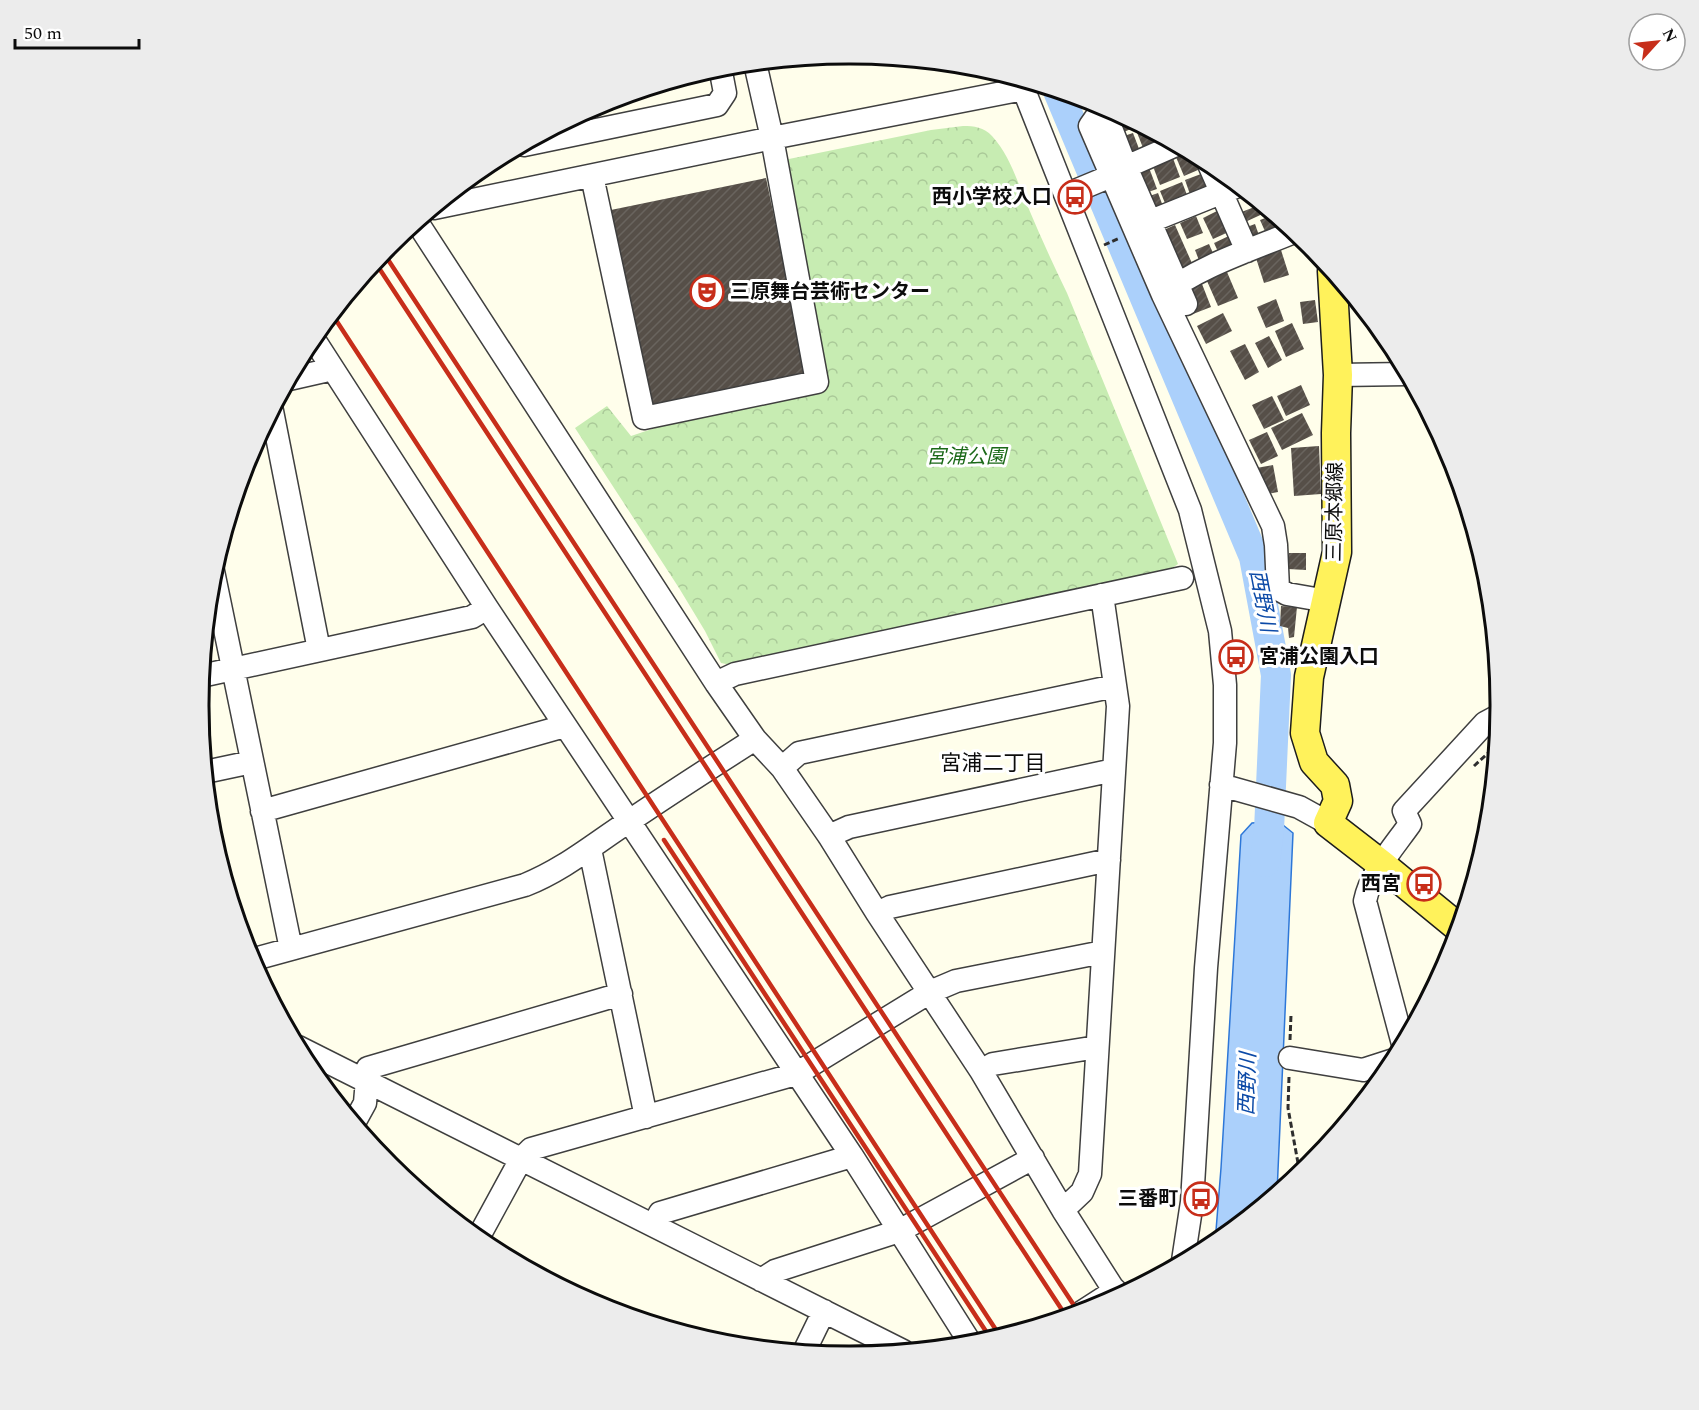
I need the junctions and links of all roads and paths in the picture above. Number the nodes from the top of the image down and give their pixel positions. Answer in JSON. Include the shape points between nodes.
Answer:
{"nodes":[{"id":1,"x":757,"y":72,"type":"edge"},
{"id":2,"x":722,"y":78,"type":"edge"},
{"id":3,"x":1013,"y":86,"type":"edge"},
{"id":4,"x":1023,"y":88,"type":"edge"},
{"id":5,"x":1106,"y":118,"type":"edge"},
{"id":6,"x":772,"y":138,"type":"junction"},
{"id":7,"x":549,"y":140,"type":"edge"},
{"id":8,"x":1168,"y":149,"type":"edge"},
{"id":9,"x":1118,"y":171,"type":"junction"},
{"id":10,"x":592,"y":176,"type":"junction"},
{"id":11,"x":1230,"y":190,"type":"edge"},
{"id":12,"x":1075,"y":191,"type":"dead end"},
{"id":13,"x":450,"y":205,"type":"edge"},
{"id":14,"x":1151,"y":221,"type":"junction"},
{"id":15,"x":421,"y":229,"type":"edge"},
{"id":16,"x":1285,"y":236,"type":"edge"},
{"id":17,"x":1247,"y":251,"type":"junction"},
{"id":18,"x":1333,"y":285,"type":"edge"},
{"id":19,"x":1170,"y":289,"type":"junction"},
{"id":20,"x":1186,"y":304,"type":"dead end"},
{"id":21,"x":319,"y":347,"type":"edge"},
{"id":22,"x":333,"y":369,"type":"junction"},
{"id":23,"x":1397,"y":374,"type":"edge"},
{"id":24,"x":1338,"y":375,"type":"junction"},
{"id":25,"x":300,"y":376,"type":"edge"},
{"id":26,"x":274,"y":423,"type":"edge"},
{"id":27,"x":1182,"y":578,"type":"dead end"},
{"id":28,"x":1102,"y":595,"type":"junction"},
{"id":29,"x":218,"y":598,"type":"edge"},
{"id":30,"x":1327,"y":602,"type":"junction"},
{"id":31,"x":487,"y":608,"type":"junction"},
{"id":32,"x":319,"y":650,"type":"junction"},
{"id":33,"x":233,"y":669,"type":"junction"},
{"id":34,"x":210,"y":674,"type":"edge"},
{"id":35,"x":716,"y":683,"type":"junction"},
{"id":36,"x":1115,"y":686,"type":"junction"},
{"id":37,"x":1490,"y":721,"type":"edge"},
{"id":38,"x":565,"y":726,"type":"junction"},
{"id":39,"x":755,"y":739,"type":"junction"},
{"id":40,"x":252,"y":762,"type":"junction"},
{"id":41,"x":782,"y":768,"type":"junction"},
{"id":42,"x":212,"y":770,"type":"edge"},
{"id":43,"x":1114,"y":770,"type":"junction"},
{"id":44,"x":1221,"y":785,"type":"junction"},
{"id":45,"x":262,"y":811,"type":"junction"},
{"id":46,"x":628,"y":821,"type":"junction"},
{"id":47,"x":1328,"y":823,"type":"junction"},
{"id":48,"x":829,"y":836,"type":"junction"},
{"id":49,"x":590,"y":849,"type":"junction"},
{"id":50,"x":1108,"y":860,"type":"junction"},
{"id":51,"x":1381,"y":864,"type":"junction"},
{"id":52,"x":877,"y":913,"type":"junction"},
{"id":53,"x":1452,"y":922,"type":"edge"},
{"id":54,"x":291,"y":949,"type":"junction"},
{"id":55,"x":1103,"y":952,"type":"junction"},
{"id":56,"x":261,"y":957,"type":"edge"},
{"id":57,"x":930,"y":992,"type":"junction"},
{"id":58,"x":621,"y":994,"type":"junction"},
{"id":59,"x":1291,"y":1015,"type":"dead end"},
{"id":60,"x":1400,"y":1032,"type":"edge"},
{"id":61,"x":1097,"y":1047,"type":"junction"},
{"id":62,"x":313,"y":1055,"type":"edge"},
{"id":63,"x":1290,"y":1058,"type":"junction"},
{"id":64,"x":1379,"y":1065,"type":"edge"},
{"id":65,"x":981,"y":1071,"type":"junction"},
{"id":66,"x":796,"y":1074,"type":"junction"},
{"id":67,"x":366,"y":1081,"type":"junction"},
{"id":68,"x":358,"y":1115,"type":"edge"},
{"id":69,"x":646,"y":1116,"type":"junction"},
{"id":70,"x":852,"y":1156,"type":"junction"},
{"id":71,"x":1033,"y":1158,"type":"junction"},
{"id":72,"x":521,"y":1159,"type":"junction"},
{"id":73,"x":1298,"y":1162,"type":"edge"},
{"id":74,"x":1063,"y":1210,"type":"junction"},
{"id":75,"x":654,"y":1225,"type":"junction"},
{"id":76,"x":483,"y":1230,"type":"edge"},
{"id":77,"x":899,"y":1231,"type":"junction"},
{"id":78,"x":1185,"y":1251,"type":"edge"},
{"id":79,"x":761,"y":1280,"type":"junction"},
{"id":80,"x":1114,"y":1288,"type":"edge"},
{"id":81,"x":824,"y":1311,"type":"junction"},
{"id":82,"x":965,"y":1335,"type":"edge"},
{"id":83,"x":808,"y":1344,"type":"edge"},
{"id":84,"x":889,"y":1344,"type":"edge"}],
"edges":[{"from":1,"to":6,"type":"street"},
{"from":2,"to":7,"type":"street","via":[[725,93],[717,105]]},
{"from":3,"to":6,"type":"street"},
{"from":4,"to":44,"type":"street","via":[[1190,510],[1220,631],[1225,685]]},
{"from":5,"to":9,"type":"street"},
{"from":6,"to":10,"type":"street"},
{"from":6,"to":10,"type":"street","via":[[817,382],[644,418]]},
{"from":8,"to":9,"type":"street"},
{"from":9,"to":12,"type":"street"},
{"from":9,"to":14,"type":"street"},
{"from":9,"to":19,"type":"street"},
{"from":10,"to":13,"type":"street"},
{"from":11,"to":14,"type":"street"},
{"from":11,"to":17,"type":"street"},
{"from":14,"to":19,"type":"street"},
{"from":15,"to":35,"type":"street"},
{"from":16,"to":17,"type":"street"},
{"from":17,"to":19,"type":"street"},
{"from":18,"to":24,"type":"main road","name":"三原本郷線"},
{"from":19,"to":20,"type":"street"},
{"from":19,"to":30,"type":"street","via":[[1272,526],[1278,589]]},
{"from":21,"to":22,"type":"street"},
{"from":22,"to":25,"type":"street"},
{"from":22,"to":31,"type":"street"},
{"from":23,"to":24,"type":"street"},
{"from":24,"to":30,"type":"main road","name":"三原本郷線","via":[[1338,552]]},
{"from":26,"to":32,"type":"street"},
{"from":27,"to":28,"type":"street"},
{"from":28,"to":35,"type":"street","via":[[735,674]]},
{"from":28,"to":36,"type":"street"},
{"from":29,"to":33,"type":"street"},
{"from":30,"to":47,"type":"main road","name":"三原本郷線","via":[[1308,677],[1305,733],[1314,762],[1335,785],[1338,801]]},
{"from":31,"to":32,"type":"street","via":[[472,617]]},
{"from":31,"to":38,"type":"street"},
{"from":32,"to":33,"type":"street"},
{"from":33,"to":34,"type":"street"},
{"from":33,"to":40,"type":"street"},
{"from":35,"to":39,"type":"street"},
{"from":36,"to":41,"type":"street","via":[[799,753]]},
{"from":36,"to":43,"type":"street","via":[[1118,706]]},
{"from":37,"to":51,"type":"street","via":[[1404,811],[1410,824]]},
{"from":38,"to":45,"type":"street"},
{"from":38,"to":46,"type":"street"},
{"from":39,"to":41,"type":"street"},
{"from":39,"to":46,"type":"street"},
{"from":40,"to":42,"type":"street"},
{"from":40,"to":45,"type":"street"},
{"from":41,"to":48,"type":"street"},
{"from":43,"to":48,"type":"street","via":[[849,827]]},
{"from":43,"to":50,"type":"street"},
{"from":44,"to":47,"type":"street","via":[[1299,807]]},
{"from":44,"to":78,"type":"street","via":[[1192,1203]]},
{"from":45,"to":54,"type":"street"},
{"from":46,"to":49,"type":"street"},
{"from":46,"to":66,"type":"street"},
{"from":47,"to":51,"type":"main road"},
{"from":48,"to":52,"type":"street"},
{"from":49,"to":54,"type":"street","via":[[548,876],[525,885]]},
{"from":49,"to":58,"type":"street"},
{"from":50,"to":52,"type":"street"},
{"from":50,"to":55,"type":"street"},
{"from":51,"to":53,"type":"main road"},
{"from":51,"to":60,"type":"street","via":[[1365,901]]},
{"from":52,"to":57,"type":"street"},
{"from":54,"to":56,"type":"street"},
{"from":55,"to":57,"type":"street","via":[[956,981]]},
{"from":55,"to":61,"type":"street"},
{"from":57,"to":65,"type":"street"},
{"from":57,"to":66,"type":"street"},
{"from":58,"to":67,"type":"street","via":[[368,1068]]},
{"from":58,"to":69,"type":"street"},
{"from":59,"to":63,"type":"path"},
{"from":61,"to":65,"type":"street","via":[[993,1064]]},
{"from":61,"to":74,"type":"street","via":[[1090,1174],[1082,1192]]},
{"from":62,"to":67,"type":"street"},
{"from":63,"to":64,"type":"street","via":[[1363,1070]]},
{"from":63,"to":73,"type":"path","via":[[1288,1108]]},
{"from":65,"to":71,"type":"street"},
{"from":66,"to":69,"type":"street"},
{"from":66,"to":70,"type":"street"},
{"from":67,"to":68,"type":"street","via":[[365,1103]]},
{"from":67,"to":72,"type":"street"},
{"from":69,"to":72,"type":"street","via":[[531,1149]]},
{"from":70,"to":75,"type":"street","via":[[660,1213]]},
{"from":70,"to":77,"type":"street"},
{"from":71,"to":74,"type":"street"},
{"from":71,"to":77,"type":"street"},
{"from":72,"to":75,"type":"street"},
{"from":72,"to":76,"type":"street"},
{"from":74,"to":80,"type":"street"},
{"from":75,"to":79,"type":"street"},
{"from":77,"to":79,"type":"street","via":[[775,1271]]},
{"from":77,"to":82,"type":"street"},
{"from":79,"to":81,"type":"street"},
{"from":81,"to":83,"type":"street"},
{"from":81,"to":84,"type":"street"}]}
